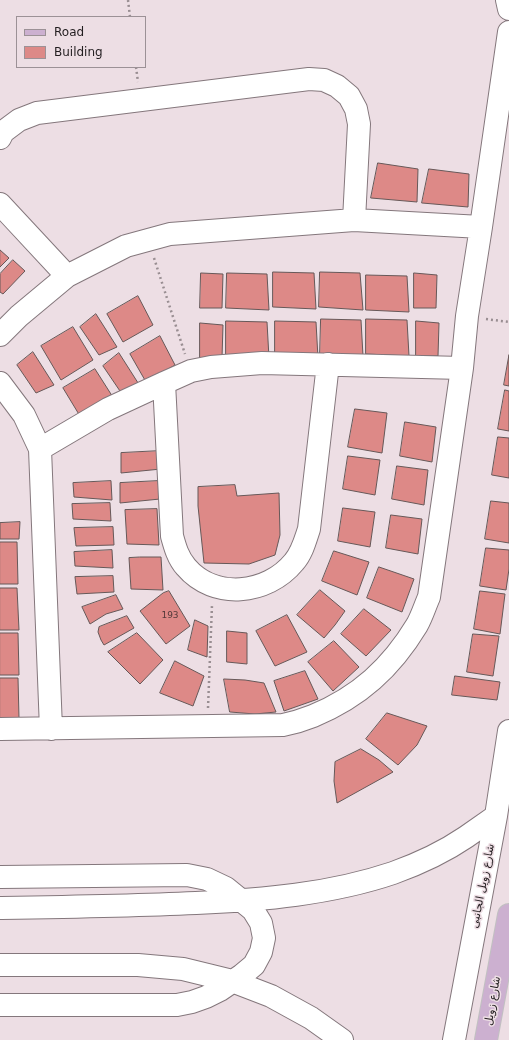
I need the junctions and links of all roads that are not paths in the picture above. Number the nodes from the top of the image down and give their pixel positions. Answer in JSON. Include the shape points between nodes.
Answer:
{"nodes":[{"id":1,"x":507,"y":0,"type":"edge"},
{"id":2,"x":509,"y":9,"type":"edge"},
{"id":3,"x":509,"y":32,"type":"edge"},
{"id":4,"x":0,"y":138,"type":"edge"},
{"id":5,"x":0,"y":204,"type":"edge"},
{"id":6,"x":354,"y":220,"type":"junction"},
{"id":7,"x":481,"y":227,"type":"junction"},
{"id":8,"x":67,"y":276,"type":"junction"},
{"id":9,"x":0,"y":335,"type":"edge"},
{"id":10,"x":328,"y":364,"type":"junction"},
{"id":11,"x":462,"y":368,"type":"junction"},
{"id":12,"x":0,"y":383,"type":"edge"},
{"id":13,"x":164,"y":383,"type":"junction"},
{"id":14,"x":40,"y":449,"type":"junction"},
{"id":15,"x":0,"y":729,"type":"edge"},
{"id":16,"x":51,"y":729,"type":"junction"},
{"id":17,"x":509,"y":731,"type":"edge"},
{"id":18,"x":496,"y":816,"type":"junction"},
{"id":19,"x":0,"y":877,"type":"edge"},
{"id":20,"x":242,"y":901,"type":"junction"},
{"id":21,"x":0,"y":908,"type":"edge"},
{"id":22,"x":509,"y":915,"type":"edge"},
{"id":23,"x":0,"y":965,"type":"edge"},
{"id":24,"x":232,"y":982,"type":"junction"},
{"id":25,"x":0,"y":1005,"type":"edge"},
{"id":26,"x":342,"y":1040,"type":"edge"},
{"id":27,"x":454,"y":1040,"type":"edge"},
{"id":28,"x":486,"y":1040,"type":"edge"}],
"edges":[{"from":1,"to":2,"type":"street"},
{"from":3,"to":7,"type":"street"},
{"from":4,"to":6,"type":"street","via":[[19,120],[37,113],[324,80],[338,86],[349,96],[356,109],[359,124]]},
{"from":5,"to":8,"type":"street"},
{"from":6,"to":7,"type":"street"},
{"from":6,"to":8,"type":"street","via":[[170,234],[126,246]]},
{"from":7,"to":11,"type":"street"},
{"from":8,"to":9,"type":"street"},
{"from":10,"to":11,"type":"street"},
{"from":10,"to":13,"type":"street","via":[[262,363],[211,367],[191,371]]},
{"from":10,"to":13,"type":"street","via":[[309,529],[304,546],[282,575],[266,584],[248,589],[231,589],[198,578],[185,566],[176,552],[172,536]]},
{"from":11,"to":16,"type":"street","via":[[429,597],[418,623],[384,670],[362,689],[337,705],[311,717],[283,725]]},
{"from":12,"to":14,"type":"street","via":[[24,415]]},
{"from":13,"to":14,"type":"street","via":[[108,409]]},
{"from":14,"to":16,"type":"street"},
{"from":15,"to":16,"type":"street"},
{"from":17,"to":18,"type":"street","name":"شارع زويل الجانبى"},
{"from":18,"to":20,"type":"street","via":[[465,838],[430,857],[393,872],[347,885]]},
{"from":18,"to":27,"type":"street","name":"شارع زويل الجانبى"},
{"from":19,"to":20,"type":"street","via":[[187,875],[220,885]]},
{"from":20,"to":21,"type":"street"},
{"from":20,"to":24,"type":"street","via":[[253,910],[261,923],[264,938],[254,966]]},
{"from":22,"to":28,"type":"main road","name":"شارع زويل"},
{"from":23,"to":24,"type":"street","via":[[138,965],[184,969]]},
{"from":24,"to":25,"type":"street","via":[[206,997],[177,1004]]},
{"from":24,"to":26,"type":"street","via":[[271,996],[311,1018]]}]}
